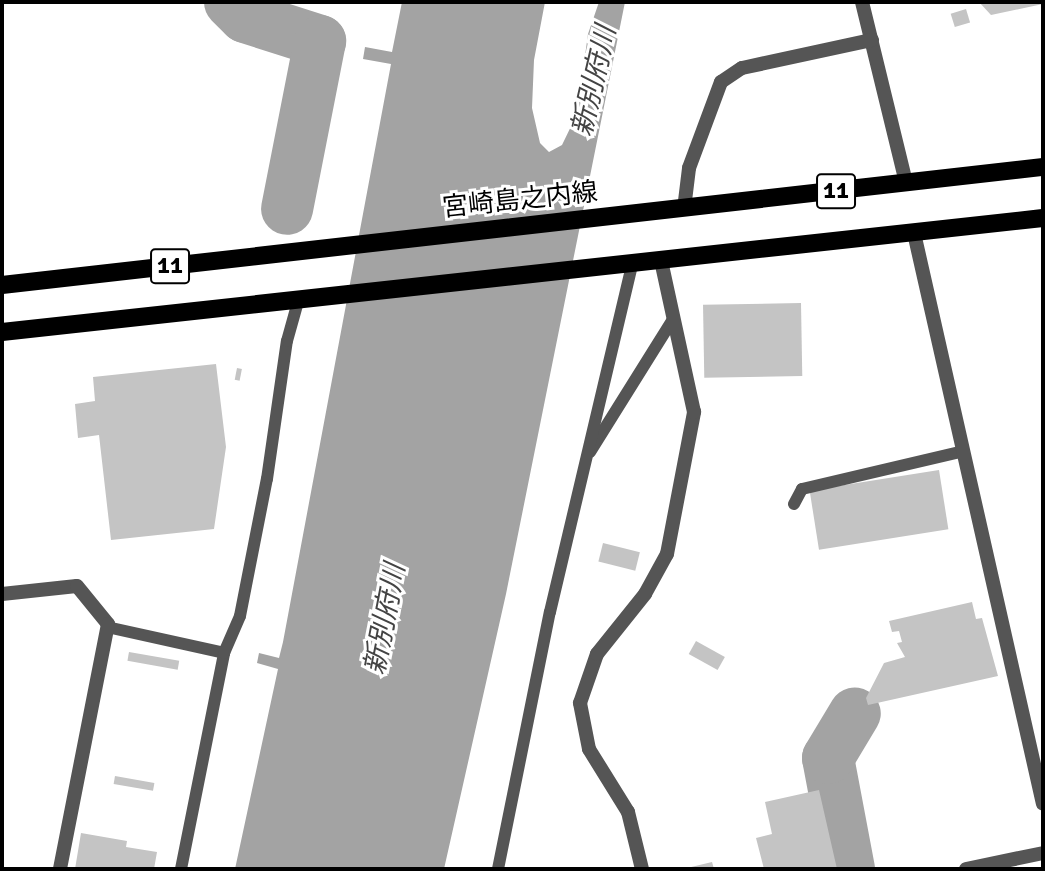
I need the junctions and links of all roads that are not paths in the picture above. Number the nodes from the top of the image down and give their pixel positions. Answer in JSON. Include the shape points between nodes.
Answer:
{"nodes":[{"id":1,"x":862,"y":2,"type":"edge"},
{"id":2,"x":872,"y":40,"type":"junction"},
{"id":3,"x":1043,"y":167,"type":"edge"},
{"id":4,"x":906,"y":182,"type":"junction"},
{"id":5,"x":684,"y":209,"type":"junction"},
{"id":6,"x":1043,"y":218,"type":"edge"},
{"id":7,"x":914,"y":233,"type":"junction"},
{"id":8,"x":661,"y":261,"type":"junction"},
{"id":9,"x":632,"y":267,"type":"junction"},
{"id":10,"x":2,"y":285,"type":"edge"},
{"id":11,"x":299,"y":298,"type":"junction"},
{"id":12,"x":673,"y":319,"type":"junction"},
{"id":13,"x":2,"y":332,"type":"edge"},
{"id":14,"x":964,"y":451,"type":"junction"},
{"id":15,"x":590,"y":452,"type":"junction"},
{"id":16,"x":794,"y":504,"type":"dead end"},
{"id":17,"x":2,"y":594,"type":"edge"},
{"id":18,"x":107,"y":627,"type":"junction"},
{"id":19,"x":225,"y":653,"type":"junction"},
{"id":20,"x":1043,"y":804,"type":"edge"},
{"id":21,"x":1043,"y":853,"type":"edge"},
{"id":22,"x":60,"y":869,"type":"edge"},
{"id":23,"x":181,"y":869,"type":"edge"},
{"id":24,"x":498,"y":869,"type":"edge"},
{"id":25,"x":642,"y":869,"type":"edge"},
{"id":26,"x":966,"y":869,"type":"edge"}],
"edges":[{"from":1,"to":2,"type":"street"},
{"from":2,"to":4,"type":"street"},
{"from":2,"to":5,"type":"street","via":[[741,68],[721,82],[689,168]]},
{"from":3,"to":4,"type":"main road","name":"宮崎島之内線","number":"11"},
{"from":4,"to":5,"type":"main road","name":"宮崎島之内線","number":"11"},
{"from":5,"to":10,"type":"main road","name":"宮崎島之内線","number":"11"},
{"from":6,"to":7,"type":"main road","number":"11"},
{"from":7,"to":8,"type":"main road","number":"11"},
{"from":7,"to":14,"type":"street"},
{"from":8,"to":9,"type":"main road","number":"11"},
{"from":8,"to":12,"type":"street"},
{"from":9,"to":11,"type":"main road","number":"11"},
{"from":9,"to":15,"type":"lane"},
{"from":11,"to":13,"type":"main road","number":"11"},
{"from":11,"to":19,"type":"lane","via":[[287,341],[267,479],[240,616]]},
{"from":12,"to":15,"type":"lane"},
{"from":12,"to":25,"type":"street","via":[[694,412],[667,554],[645,594],[597,654],[580,703],[589,749],[628,812]]},
{"from":14,"to":16,"type":"lane","via":[[802,489]]},
{"from":14,"to":20,"type":"street"},
{"from":15,"to":24,"type":"lane","via":[[550,612]]},
{"from":17,"to":18,"type":"street","via":[[77,586]]},
{"from":18,"to":19,"type":"lane"},
{"from":18,"to":22,"type":"street"},
{"from":19,"to":23,"type":"lane"},
{"from":21,"to":26,"type":"street"}]}
